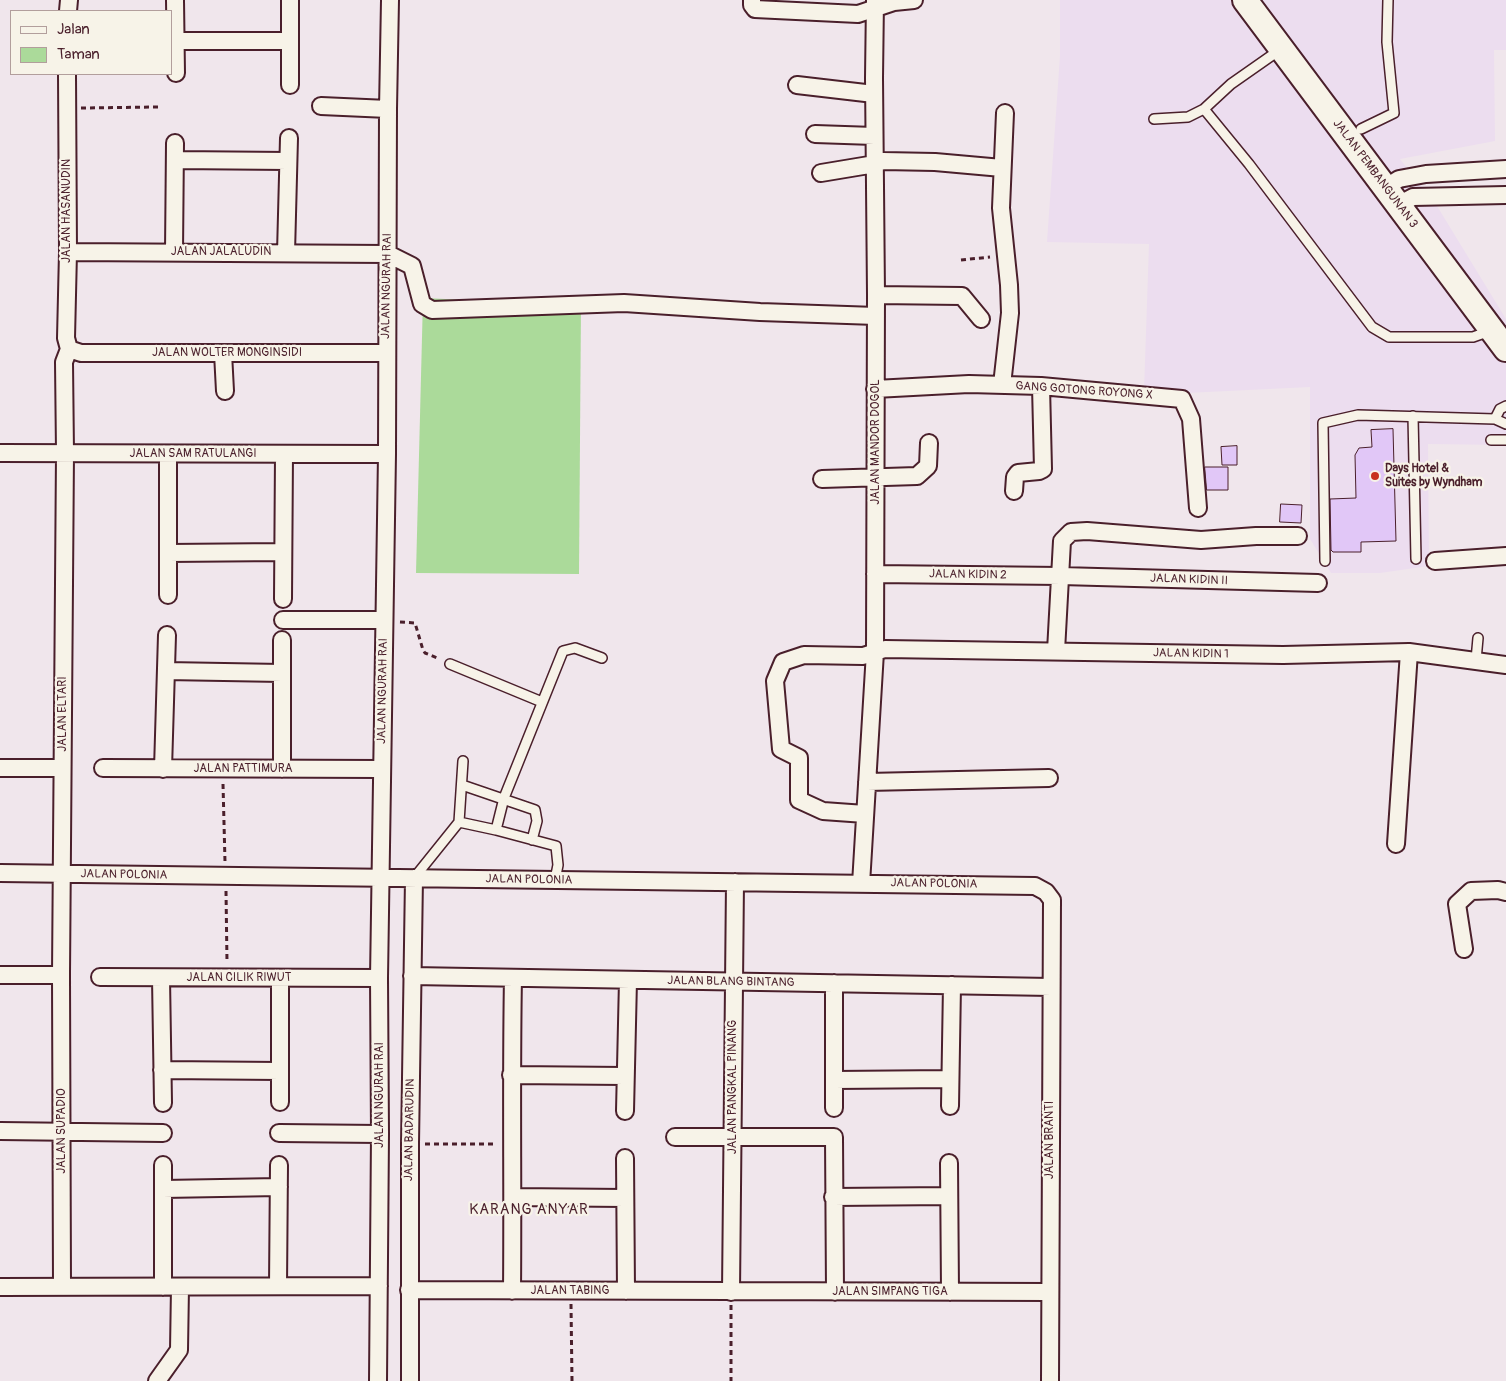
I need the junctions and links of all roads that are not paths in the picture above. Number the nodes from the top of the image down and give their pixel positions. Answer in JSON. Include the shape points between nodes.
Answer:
{"nodes":[{"id":1,"x":175,"y":0,"type":"edge"},
{"id":2,"x":290,"y":0,"type":"edge"},
{"id":3,"x":390,"y":0,"type":"edge"},
{"id":4,"x":914,"y":0,"type":"edge"},
{"id":5,"x":1245,"y":0,"type":"edge"},
{"id":6,"x":1262,"y":0,"type":"edge"},
{"id":7,"x":1388,"y":0,"type":"edge"},
{"id":8,"x":752,"y":4,"type":"edge"},
{"id":9,"x":875,"y":5,"type":"edge"},
{"id":10,"x":175,"y":41,"type":"junction"},
{"id":11,"x":290,"y":41,"type":"junction"},
{"id":12,"x":1281,"y":49,"type":"junction"},
{"id":13,"x":176,"y":73,"type":"dead end"},
{"id":14,"x":67,"y":75,"type":"edge"},
{"id":15,"x":290,"y":84,"type":"dead end"},
{"id":16,"x":798,"y":85,"type":"dead end"},
{"id":17,"x":1317,"y":85,"type":"junction"},
{"id":18,"x":874,"y":94,"type":"junction"},
{"id":19,"x":321,"y":106,"type":"dead end"},
{"id":20,"x":388,"y":108,"type":"junction"},
{"id":21,"x":1204,"y":109,"type":"junction"},
{"id":22,"x":1006,"y":113,"type":"dead end"},
{"id":23,"x":1154,"y":119,"type":"dead end"},
{"id":24,"x":1361,"y":129,"type":"junction"},
{"id":25,"x":815,"y":134,"type":"dead end"},
{"id":26,"x":874,"y":136,"type":"junction"},
{"id":27,"x":289,"y":138,"type":"dead end"},
{"id":28,"x":174,"y":143,"type":"dead end"},
{"id":29,"x":175,"y":160,"type":"junction"},
{"id":30,"x":288,"y":161,"type":"junction"},
{"id":31,"x":875,"y":164,"type":"junction"},
{"id":32,"x":1002,"y":168,"type":"junction"},
{"id":33,"x":1506,"y":169,"type":"edge"},
{"id":34,"x":821,"y":173,"type":"dead end"},
{"id":35,"x":1426,"y":174,"type":"junction"},
{"id":36,"x":1405,"y":193,"type":"junction"},
{"id":37,"x":1506,"y":195,"type":"edge"},
{"id":38,"x":68,"y":252,"type":"junction"},
{"id":39,"x":174,"y":252,"type":"junction"},
{"id":40,"x":286,"y":253,"type":"junction"},
{"id":41,"x":381,"y":254,"type":"junction"},
{"id":42,"x":876,"y":295,"type":"junction"},
{"id":43,"x":876,"y":316,"type":"junction"},
{"id":44,"x":981,"y":319,"type":"dead end"},
{"id":45,"x":1502,"y":334,"type":"edge"},
{"id":46,"x":68,"y":349,"type":"junction"},
{"id":47,"x":223,"y":353,"type":"junction"},
{"id":48,"x":386,"y":353,"type":"junction"},
{"id":49,"x":1002,"y":386,"type":"junction"},
{"id":50,"x":1042,"y":386,"type":"junction"},
{"id":51,"x":875,"y":390,"type":"junction"},
{"id":52,"x":225,"y":391,"type":"dead end"},
{"id":53,"x":1506,"y":406,"type":"edge"},
{"id":54,"x":1413,"y":416,"type":"junction"},
{"id":55,"x":1495,"y":419,"type":"junction"},
{"id":56,"x":1506,"y":424,"type":"edge"},
{"id":57,"x":1491,"y":440,"type":"dead end"},
{"id":58,"x":1506,"y":440,"type":"edge"},
{"id":59,"x":928,"y":442,"type":"dead end"},
{"id":60,"x":0,"y":454,"type":"edge"},
{"id":61,"x":65,"y":454,"type":"junction"},
{"id":62,"x":168,"y":454,"type":"junction"},
{"id":63,"x":284,"y":454,"type":"junction"},
{"id":64,"x":386,"y":454,"type":"junction"},
{"id":65,"x":822,"y":478,"type":"dead end"},
{"id":66,"x":876,"y":478,"type":"junction"},
{"id":67,"x":1014,"y":491,"type":"dead end"},
{"id":68,"x":1198,"y":508,"type":"dead end"},
{"id":69,"x":1298,"y":536,"type":"dead end"},
{"id":70,"x":283,"y":552,"type":"junction"},
{"id":71,"x":168,"y":553,"type":"junction"},
{"id":72,"x":1506,"y":556,"type":"edge"},
{"id":73,"x":1416,"y":559,"type":"dead end"},
{"id":74,"x":1325,"y":561,"type":"dead end"},
{"id":75,"x":1434,"y":561,"type":"dead end"},
{"id":76,"x":875,"y":574,"type":"junction"},
{"id":77,"x":1061,"y":576,"type":"junction"},
{"id":78,"x":1318,"y":583,"type":"dead end"},
{"id":79,"x":168,"y":595,"type":"dead end"},
{"id":80,"x":283,"y":599,"type":"dead end"},
{"id":81,"x":283,"y":620,"type":"dead end"},
{"id":82,"x":391,"y":621,"type":"junction"},
{"id":83,"x":167,"y":635,"type":"dead end"},
{"id":84,"x":1478,"y":638,"type":"dead end"},
{"id":85,"x":282,"y":640,"type":"dead end"},
{"id":86,"x":1056,"y":651,"type":"junction"},
{"id":87,"x":875,"y":652,"type":"junction"},
{"id":88,"x":1409,"y":652,"type":"junction"},
{"id":89,"x":602,"y":658,"type":"dead end"},
{"id":90,"x":1476,"y":660,"type":"junction"},
{"id":91,"x":450,"y":664,"type":"road end"},
{"id":92,"x":1506,"y":665,"type":"edge"},
{"id":93,"x":166,"y":671,"type":"junction"},
{"id":94,"x":282,"y":673,"type":"junction"},
{"id":95,"x":542,"y":702,"type":"junction"},
{"id":96,"x":463,"y":761,"type":"dead end"},
{"id":97,"x":0,"y":768,"type":"edge"},
{"id":98,"x":62,"y":768,"type":"junction"},
{"id":99,"x":104,"y":768,"type":"dead end"},
{"id":100,"x":163,"y":768,"type":"junction"},
{"id":101,"x":282,"y":769,"type":"junction"},
{"id":102,"x":382,"y":769,"type":"junction"},
{"id":103,"x":1049,"y":778,"type":"dead end"},
{"id":104,"x":867,"y":782,"type":"junction"},
{"id":105,"x":462,"y":785,"type":"junction"},
{"id":106,"x":504,"y":798,"type":"junction"},
{"id":107,"x":865,"y":814,"type":"junction"},
{"id":108,"x":459,"y":822,"type":"junction"},
{"id":109,"x":496,"y":830,"type":"junction"},
{"id":110,"x":532,"y":840,"type":"junction"},
{"id":111,"x":1396,"y":844,"type":"dead end"},
{"id":112,"x":0,"y":873,"type":"edge"},
{"id":113,"x":61,"y":874,"type":"junction"},
{"id":114,"x":380,"y":878,"type":"junction"},
{"id":115,"x":414,"y":878,"type":"junction"},
{"id":116,"x":555,"y":880,"type":"junction"},
{"id":117,"x":735,"y":882,"type":"junction"},
{"id":118,"x":861,"y":884,"type":"junction"},
{"id":119,"x":1506,"y":892,"type":"edge"},
{"id":120,"x":1052,"y":900,"type":"joint"},
{"id":121,"x":1464,"y":949,"type":"dead end"},
{"id":122,"x":0,"y":975,"type":"edge"},
{"id":123,"x":61,"y":975,"type":"junction"},
{"id":124,"x":412,"y":976,"type":"junction"},
{"id":125,"x":100,"y":977,"type":"dead end"},
{"id":126,"x":161,"y":978,"type":"junction"},
{"id":127,"x":280,"y":978,"type":"junction"},
{"id":128,"x":379,"y":978,"type":"junction"},
{"id":129,"x":513,"y":978,"type":"junction"},
{"id":130,"x":628,"y":980,"type":"junction"},
{"id":131,"x":733,"y":982,"type":"junction"},
{"id":132,"x":834,"y":983,"type":"junction"},
{"id":133,"x":952,"y":985,"type":"junction"},
{"id":134,"x":1051,"y":987,"type":"junction"},
{"id":135,"x":162,"y":1070,"type":"junction"},
{"id":136,"x":280,"y":1071,"type":"junction"},
{"id":137,"x":512,"y":1074,"type":"junction"},
{"id":138,"x":625,"y":1076,"type":"junction"},
{"id":139,"x":950,"y":1079,"type":"junction"},
{"id":140,"x":834,"y":1080,"type":"junction"},
{"id":141,"x":280,"y":1102,"type":"dead end"},
{"id":142,"x":162,"y":1103,"type":"dead end"},
{"id":143,"x":950,"y":1106,"type":"dead end"},
{"id":144,"x":834,"y":1108,"type":"dead end"},
{"id":145,"x":625,"y":1110,"type":"dead end"},
{"id":146,"x":0,"y":1131,"type":"edge"},
{"id":147,"x":63,"y":1132,"type":"junction"},
{"id":148,"x":162,"y":1133,"type":"dead end"},
{"id":149,"x":280,"y":1133,"type":"dead end"},
{"id":150,"x":380,"y":1134,"type":"junction"},
{"id":151,"x":675,"y":1137,"type":"dead end"},
{"id":152,"x":732,"y":1137,"type":"junction"},
{"id":153,"x":626,"y":1158,"type":"dead end"},
{"id":154,"x":949,"y":1163,"type":"dead end"},
{"id":155,"x":163,"y":1165,"type":"dead end"},
{"id":156,"x":279,"y":1165,"type":"dead end"},
{"id":157,"x":279,"y":1187,"type":"junction"},
{"id":158,"x":163,"y":1189,"type":"junction"},
{"id":159,"x":949,"y":1196,"type":"junction"},
{"id":160,"x":513,"y":1197,"type":"junction"},
{"id":161,"x":833,"y":1197,"type":"junction"},
{"id":162,"x":626,"y":1198,"type":"junction"},
{"id":163,"x":278,"y":1286,"type":"junction"},
{"id":164,"x":379,"y":1286,"type":"junction"},
{"id":165,"x":0,"y":1287,"type":"edge"},
{"id":166,"x":62,"y":1287,"type":"junction"},
{"id":167,"x":162,"y":1287,"type":"junction"},
{"id":168,"x":180,"y":1287,"type":"junction"},
{"id":169,"x":409,"y":1290,"type":"junction"},
{"id":170,"x":512,"y":1291,"type":"junction"},
{"id":171,"x":626,"y":1291,"type":"junction"},
{"id":172,"x":731,"y":1292,"type":"junction"},
{"id":173,"x":835,"y":1292,"type":"junction"},
{"id":174,"x":950,"y":1292,"type":"junction"},
{"id":175,"x":1050,"y":1292,"type":"junction"},
{"id":176,"x":157,"y":1381,"type":"edge"},
{"id":177,"x":378,"y":1381,"type":"edge"},
{"id":178,"x":410,"y":1381,"type":"edge"},
{"id":179,"x":1050,"y":1381,"type":"edge"}],
"edges":[{"from":1,"to":10,"type":"street"},
{"from":2,"to":11,"type":"street"},
{"from":3,"to":20,"type":"street","name":"JALAN NGURAH RAI"},
{"from":4,"to":9,"type":"street"},
{"from":5,"to":12,"type":"street","name":"JALAN PEMBANGUNAN 3"},
{"from":6,"to":17,"type":"street","name":"JALAN PEMBANGUNAN 3"},
{"from":7,"to":24,"type":"lane","via":[[1387,42],[1394,113]]},
{"from":8,"to":9,"type":"street","via":[[755,9],[858,14]]},
{"from":9,"to":18,"type":"street","name":"JALAN MANDOR DOGOL"},
{"from":10,"to":11,"type":"street"},
{"from":10,"to":13,"type":"street"},
{"from":11,"to":15,"type":"street"},
{"from":12,"to":17,"type":"street","name":"JALAN PEMBANGUNAN 3"},
{"from":12,"to":21,"type":"lane","via":[[1230,84]]},
{"from":14,"to":38,"type":"street","name":"JALAN HASANUDIN"},
{"from":16,"to":18,"type":"street"},
{"from":17,"to":24,"type":"street","name":"JALAN PEMBANGUNAN 3"},
{"from":17,"to":36,"type":"street","name":"JALAN PEMBANGUNAN 3"},
{"from":18,"to":26,"type":"street","name":"JALAN MANDOR DOGOL"},
{"from":19,"to":20,"type":"street"},
{"from":20,"to":41,"type":"street","name":"JALAN NGURAH RAI"},
{"from":21,"to":23,"type":"lane","via":[[1188,117]]},
{"from":21,"to":45,"type":"lane","via":[[1372,327],[1389,337]]},
{"from":22,"to":32,"type":"street"},
{"from":24,"to":36,"type":"street","name":"JALAN PEMBANGUNAN 3"},
{"from":25,"to":26,"type":"street"},
{"from":26,"to":31,"type":"street","name":"JALAN MANDOR DOGOL"},
{"from":27,"to":30,"type":"street"},
{"from":28,"to":29,"type":"street"},
{"from":29,"to":30,"type":"street"},
{"from":29,"to":39,"type":"street"},
{"from":30,"to":40,"type":"street"},
{"from":31,"to":32,"type":"street","via":[[883,161],[935,162]]},
{"from":31,"to":34,"type":"street"},
{"from":31,"to":42,"type":"street","name":"JALAN MANDOR DOGOL"},
{"from":32,"to":49,"type":"street","via":[[1001,208],[1010,313]]},
{"from":33,"to":35,"type":"street"},
{"from":35,"to":36,"type":"street"},
{"from":35,"to":36,"type":"street"},
{"from":36,"to":37,"type":"street"},
{"from":36,"to":45,"type":"street","name":"JALAN PEMBANGUNAN 3"},
{"from":38,"to":39,"type":"street","name":"JALAN JALALUDIN"},
{"from":38,"to":46,"type":"street","name":"JALAN HASANUDIN"},
{"from":39,"to":40,"type":"street","name":"JALAN JALALUDIN"},
{"from":40,"to":41,"type":"street","name":"JALAN JALALUDIN"},
{"from":41,"to":43,"type":"street","via":[[412,266],[422,304],[432,310],[624,303]]},
{"from":41,"to":48,"type":"street","name":"JALAN NGURAH RAI"},
{"from":42,"to":43,"type":"street","name":"JALAN MANDOR DOGOL"},
{"from":42,"to":44,"type":"street","via":[[962,296]]},
{"from":43,"to":51,"type":"street","name":"JALAN MANDOR DOGOL"},
{"from":46,"to":47,"type":"street","name":"JALAN WOLTER MONGINSIDI","via":[[81,353]]},
{"from":46,"to":61,"type":"street","name":"JALAN HASANUDIN","via":[[64,362]]},
{"from":47,"to":48,"type":"street","name":"JALAN WOLTER MONGINSIDI"},
{"from":47,"to":52,"type":"street"},
{"from":48,"to":64,"type":"street","name":"JALAN NGURAH RAI"},
{"from":49,"to":50,"type":"street","name":"GANG GOTONG ROYONG X"},
{"from":49,"to":51,"type":"street","name":"GANG GOTONG ROYONG X","via":[[969,384]]},
{"from":50,"to":67,"type":"street","via":[[1043,469],[1018,473],[1014,477]]},
{"from":50,"to":68,"type":"street","name":"GANG GOTONG ROYONG X","via":[[1182,399],[1191,419]]},
{"from":51,"to":66,"type":"street","name":"JALAN MANDOR DOGOL"},
{"from":53,"to":55,"type":"lane"},
{"from":54,"to":55,"type":"lane"},
{"from":54,"to":73,"type":"lane"},
{"from":54,"to":74,"type":"lane","via":[[1358,415],[1323,423]]},
{"from":55,"to":56,"type":"lane"},
{"from":57,"to":58,"type":"lane"},
{"from":59,"to":66,"type":"street","via":[[928,466],[917,476]]},
{"from":60,"to":61,"type":"street","name":"JALAN SAM RATULANGI"},
{"from":61,"to":62,"type":"street","name":"JALAN SAM RATULANGI"},
{"from":61,"to":98,"type":"street","name":"JALAN ELTARI"},
{"from":62,"to":63,"type":"street","name":"JALAN SAM RATULANGI"},
{"from":62,"to":71,"type":"street"},
{"from":63,"to":64,"type":"street","name":"JALAN SAM RATULANGI"},
{"from":63,"to":70,"type":"street"},
{"from":64,"to":82,"type":"street","name":"JALAN NGURAH RAI"},
{"from":65,"to":66,"type":"street"},
{"from":66,"to":76,"type":"street","name":"JALAN MANDOR DOGOL"},
{"from":69,"to":77,"type":"street","via":[[1201,540],[1071,532],[1062,541]]},
{"from":70,"to":71,"type":"street"},
{"from":70,"to":80,"type":"street"},
{"from":71,"to":79,"type":"street"},
{"from":72,"to":75,"type":"street"},
{"from":76,"to":77,"type":"street","name":"JALAN KIDIN 2"},
{"from":76,"to":87,"type":"street","name":"JALAN MANDOR DOGOL"},
{"from":77,"to":78,"type":"street","name":"JALAN KIDIN II"},
{"from":77,"to":86,"type":"street"},
{"from":81,"to":82,"type":"street"},
{"from":82,"to":102,"type":"street","name":"JALAN NGURAH RAI"},
{"from":83,"to":93,"type":"street"},
{"from":84,"to":90,"type":"lane"},
{"from":85,"to":94,"type":"street"},
{"from":86,"to":87,"type":"street","name":"JALAN KIDIN 1","via":[[885,649]]},
{"from":86,"to":88,"type":"street","name":"JALAN KIDIN 1","via":[[1283,655]]},
{"from":87,"to":104,"type":"street","name":"JALAN MANDOR DOGOL"},
{"from":87,"to":107,"type":"street","name":"JALAN KIDIN 1","via":[[863,656],[804,655],[783,662],[775,681],[781,749],[799,758],[799,800],[823,811]]},
{"from":88,"to":90,"type":"street","name":"JALAN KIDIN 1"},
{"from":88,"to":111,"type":"street"},
{"from":89,"to":95,"type":"lane","via":[[575,648],[563,651]]},
{"from":90,"to":92,"type":"street","name":"JALAN KIDIN 1"},
{"from":91,"to":95,"type":"lane"},
{"from":93,"to":94,"type":"street"},
{"from":93,"to":100,"type":"street"},
{"from":94,"to":101,"type":"street"},
{"from":95,"to":106,"type":"lane"},
{"from":96,"to":105,"type":"lane"},
{"from":97,"to":98,"type":"street"},
{"from":98,"to":113,"type":"street","name":"JALAN ELTARI"},
{"from":99,"to":100,"type":"street","name":"JALAN PATTIMURA"},
{"from":100,"to":101,"type":"street","name":"JALAN PATTIMURA"},
{"from":101,"to":102,"type":"street","name":"JALAN PATTIMURA"},
{"from":102,"to":114,"type":"street","name":"JALAN NGURAH RAI"},
{"from":103,"to":104,"type":"street"},
{"from":104,"to":107,"type":"street","name":"JALAN MANDOR DOGOL"},
{"from":105,"to":106,"type":"lane"},
{"from":105,"to":108,"type":"lane"},
{"from":106,"to":109,"type":"lane"},
{"from":106,"to":110,"type":"lane","via":[[535,810],[537,821]]},
{"from":107,"to":118,"type":"street","name":"JALAN MANDOR DOGOL"},
{"from":108,"to":109,"type":"lane"},
{"from":108,"to":115,"type":"lane"},
{"from":109,"to":110,"type":"lane"},
{"from":110,"to":116,"type":"lane","via":[[556,846],[558,865]]},
{"from":112,"to":113,"type":"street","name":"JALAN POLONIA"},
{"from":113,"to":114,"type":"street","name":"JALAN POLONIA"},
{"from":113,"to":123,"type":"street","name":"JALAN ELTARI"},
{"from":114,"to":115,"type":"street","name":"JALAN POLONIA"},
{"from":114,"to":128,"type":"street","name":"JALAN NGURAH RAI"},
{"from":115,"to":116,"type":"street","name":"JALAN POLONIA"},
{"from":115,"to":124,"type":"street","name":"JALAN BADARUDIN"},
{"from":116,"to":117,"type":"street","name":"JALAN POLONIA"},
{"from":117,"to":118,"type":"street","name":"JALAN POLONIA"},
{"from":117,"to":131,"type":"street","name":"JALAN PANGKAL PINANG"},
{"from":118,"to":120,"type":"street","name":"JALAN POLONIA","via":[[1035,886]]},
{"from":119,"to":121,"type":"street","via":[[1471,891],[1458,904]]},
{"from":120,"to":134,"type":"street","name":"JALAN BRANTI"},
{"from":122,"to":123,"type":"street"},
{"from":123,"to":147,"type":"street","name":"JALAN SUPADIO"},
{"from":124,"to":129,"type":"street","name":"JALAN BLANG BINTANG"},
{"from":124,"to":169,"type":"street","name":"JALAN BADARUDIN"},
{"from":125,"to":126,"type":"street","name":"JALAN CILIK RIWUT"},
{"from":126,"to":127,"type":"street","name":"JALAN CILIK RIWUT"},
{"from":126,"to":135,"type":"street"},
{"from":127,"to":128,"type":"street","name":"JALAN CILIK RIWUT"},
{"from":127,"to":136,"type":"street"},
{"from":128,"to":150,"type":"street","name":"JALAN NGURAH RAI"},
{"from":129,"to":130,"type":"street","name":"JALAN BLANG BINTANG"},
{"from":129,"to":137,"type":"street"},
{"from":130,"to":131,"type":"street","name":"JALAN BLANG BINTANG"},
{"from":130,"to":138,"type":"street"},
{"from":131,"to":132,"type":"street","name":"JALAN BLANG BINTANG"},
{"from":131,"to":152,"type":"street","name":"JALAN PANGKAL PINANG"},
{"from":132,"to":133,"type":"street","name":"JALAN BLANG BINTANG"},
{"from":132,"to":140,"type":"street"},
{"from":133,"to":134,"type":"street","name":"JALAN BLANG BINTANG"},
{"from":133,"to":139,"type":"street"},
{"from":134,"to":175,"type":"street","name":"JALAN BRANTI"},
{"from":135,"to":136,"type":"street"},
{"from":135,"to":142,"type":"street"},
{"from":136,"to":141,"type":"street"},
{"from":137,"to":138,"type":"street"},
{"from":137,"to":160,"type":"street"},
{"from":138,"to":145,"type":"street"},
{"from":139,"to":140,"type":"street"},
{"from":139,"to":143,"type":"street"},
{"from":140,"to":144,"type":"street"},
{"from":146,"to":147,"type":"street"},
{"from":147,"to":148,"type":"street"},
{"from":147,"to":166,"type":"street","name":"JALAN SUPADIO"},
{"from":149,"to":150,"type":"street"},
{"from":150,"to":164,"type":"street","name":"JALAN NGURAH RAI"},
{"from":151,"to":152,"type":"street"},
{"from":152,"to":161,"type":"street","via":[[834,1137]]},
{"from":152,"to":172,"type":"street","name":"JALAN PANGKAL PINANG"},
{"from":153,"to":162,"type":"street"},
{"from":154,"to":159,"type":"street"},
{"from":155,"to":158,"type":"street"},
{"from":156,"to":157,"type":"street"},
{"from":157,"to":158,"type":"street"},
{"from":157,"to":163,"type":"street"},
{"from":158,"to":167,"type":"street"},
{"from":159,"to":161,"type":"street"},
{"from":159,"to":174,"type":"street"},
{"from":160,"to":162,"type":"street"},
{"from":160,"to":170,"type":"street"},
{"from":161,"to":173,"type":"street"},
{"from":162,"to":171,"type":"street"},
{"from":163,"to":164,"type":"street"},
{"from":163,"to":168,"type":"street"},
{"from":164,"to":177,"type":"street","name":"JALAN NGURAH RAI"},
{"from":165,"to":166,"type":"street"},
{"from":166,"to":167,"type":"street"},
{"from":167,"to":168,"type":"street"},
{"from":168,"to":176,"type":"street","via":[[179,1350]]},
{"from":169,"to":170,"type":"street","name":"JALAN TABING"},
{"from":169,"to":178,"type":"street","name":"JALAN BADARUDIN"},
{"from":170,"to":171,"type":"street","name":"JALAN TABING"},
{"from":171,"to":172,"type":"street","name":"JALAN TABING"},
{"from":172,"to":173,"type":"street","name":"JALAN SIMPANG TIGA"},
{"from":173,"to":174,"type":"street","name":"JALAN SIMPANG TIGA"},
{"from":174,"to":175,"type":"street","name":"JALAN SIMPANG TIGA"},
{"from":175,"to":179,"type":"street","name":"JALAN BRANTI"}]}
